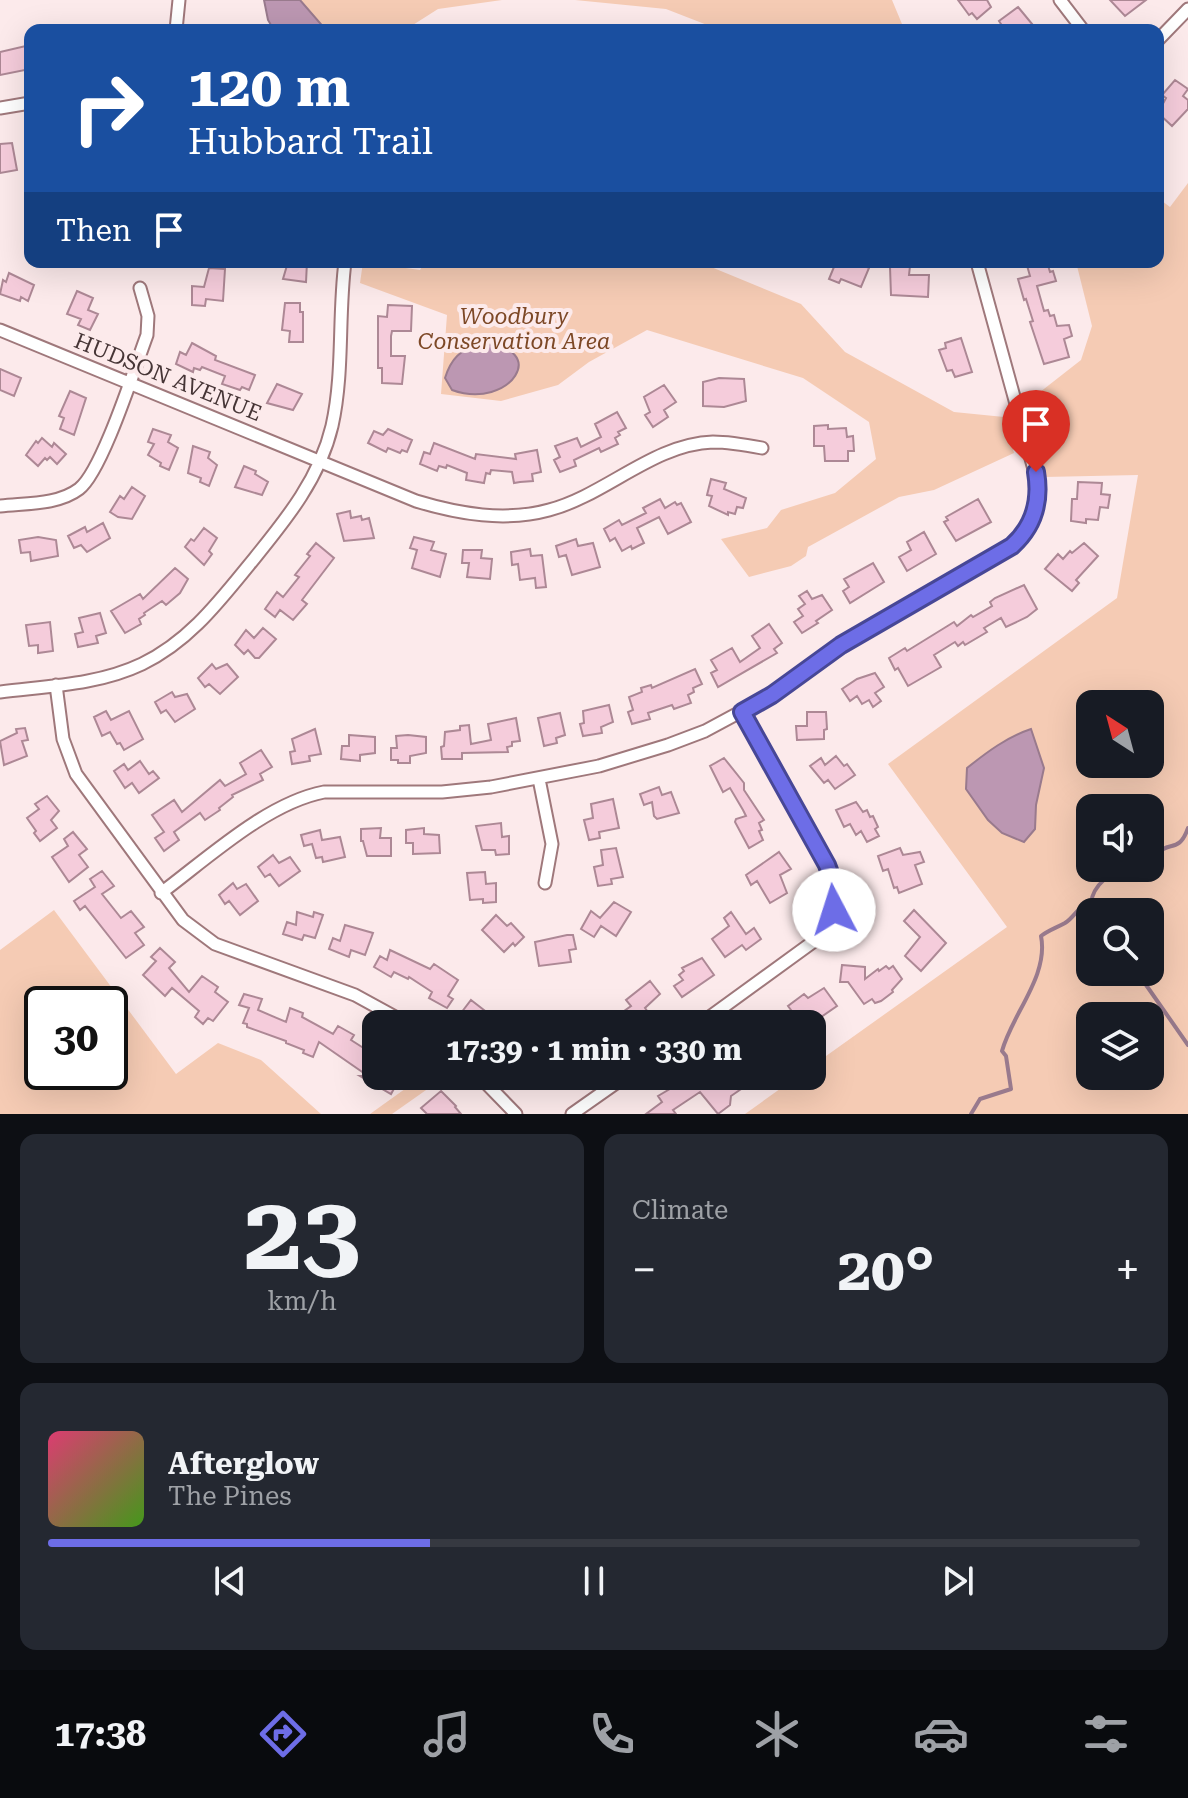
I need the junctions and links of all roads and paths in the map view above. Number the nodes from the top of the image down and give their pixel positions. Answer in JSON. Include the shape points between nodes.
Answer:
{"nodes":[{"id":1,"x":179,"y":0,"type":"edge"},
{"id":2,"x":1060,"y":0,"type":"edge"},
{"id":3,"x":1188,"y":9,"type":"edge"},
{"id":4,"x":177,"y":24,"type":"edge"},
{"id":5,"x":1078,"y":24,"type":"edge"},
{"id":6,"x":1164,"y":34,"type":"edge"},
{"id":7,"x":24,"y":104,"type":"edge"},
{"id":8,"x":0,"y":108,"type":"edge"},
{"id":9,"x":345,"y":268,"type":"edge"},
{"id":10,"x":979,"y":268,"type":"edge"},
{"id":11,"x":140,"y":288,"type":"dead end"},
{"id":12,"x":0,"y":330,"type":"edge"},
{"id":13,"x":128,"y":383,"type":"junction"},
{"id":14,"x":762,"y":448,"type":"dead end"},
{"id":15,"x":320,"y":462,"type":"junction"},
{"id":16,"x":0,"y":506,"type":"edge"},
{"id":17,"x":56,"y":685,"type":"junction"},
{"id":18,"x":0,"y":692,"type":"edge"},
{"id":19,"x":742,"y":712,"type":"junction"},
{"id":20,"x":539,"y":779,"type":"junction"},
{"id":21,"x":545,"y":883,"type":"dead end"},
{"id":22,"x":161,"y":893,"type":"junction"},
{"id":23,"x":834,"y":910,"type":"junction"},
{"id":24,"x":851,"y":915,"type":"dead end"},
{"id":25,"x":382,"y":1010,"type":"edge"},
{"id":26,"x":720,"y":1010,"type":"edge"},
{"id":27,"x":493,"y":1090,"type":"edge"},
{"id":28,"x":606,"y":1090,"type":"edge"},
{"id":29,"x":516,"y":1114,"type":"edge"},
{"id":30,"x":572,"y":1114,"type":"edge"}],
"edges":[{"from":1,"to":4,"type":"street"},
{"from":2,"to":5,"type":"street"},
{"from":3,"to":6,"type":"street"},
{"from":7,"to":8,"type":"street"},
{"from":9,"to":15,"type":"street","via":[[337,398]]},
{"from":10,"to":19,"type":"street","via":[[1038,484],[1027,529],[1003,553],[851,639]]},
{"from":11,"to":13,"type":"street","via":[[147,335]]},
{"from":12,"to":13,"type":"street","name":"HUDSON AVENUE"},
{"from":13,"to":15,"type":"street","name":"HUDSON AVENUE"},
{"from":13,"to":16,"type":"street","via":[[95,469],[78,489],[54,500]]},
{"from":14,"to":15,"type":"street","name":"HUDSON AVENUE","via":[[710,442],[681,448],[549,511],[493,517],[416,501]]},
{"from":15,"to":17,"type":"street","via":[[290,515],[189,633],[144,663],[93,681]]},
{"from":17,"to":18,"type":"street"},
{"from":17,"to":22,"type":"street","via":[[63,739],[76,774]]},
{"from":19,"to":20,"type":"street","via":[[657,749]]},
{"from":19,"to":23,"type":"street","via":[[827,865],[835,887]]},
{"from":20,"to":21,"type":"street","via":[[552,844]]},
{"from":20,"to":22,"type":"street","via":[[442,792],[305,795],[270,813]]},
{"from":22,"to":25,"type":"street","via":[[183,920],[215,944]]},
{"from":23,"to":24,"type":"street"},
{"from":23,"to":26,"type":"street","via":[[825,931],[809,947]]},
{"from":27,"to":29,"type":"street"},
{"from":28,"to":30,"type":"street"}]}
